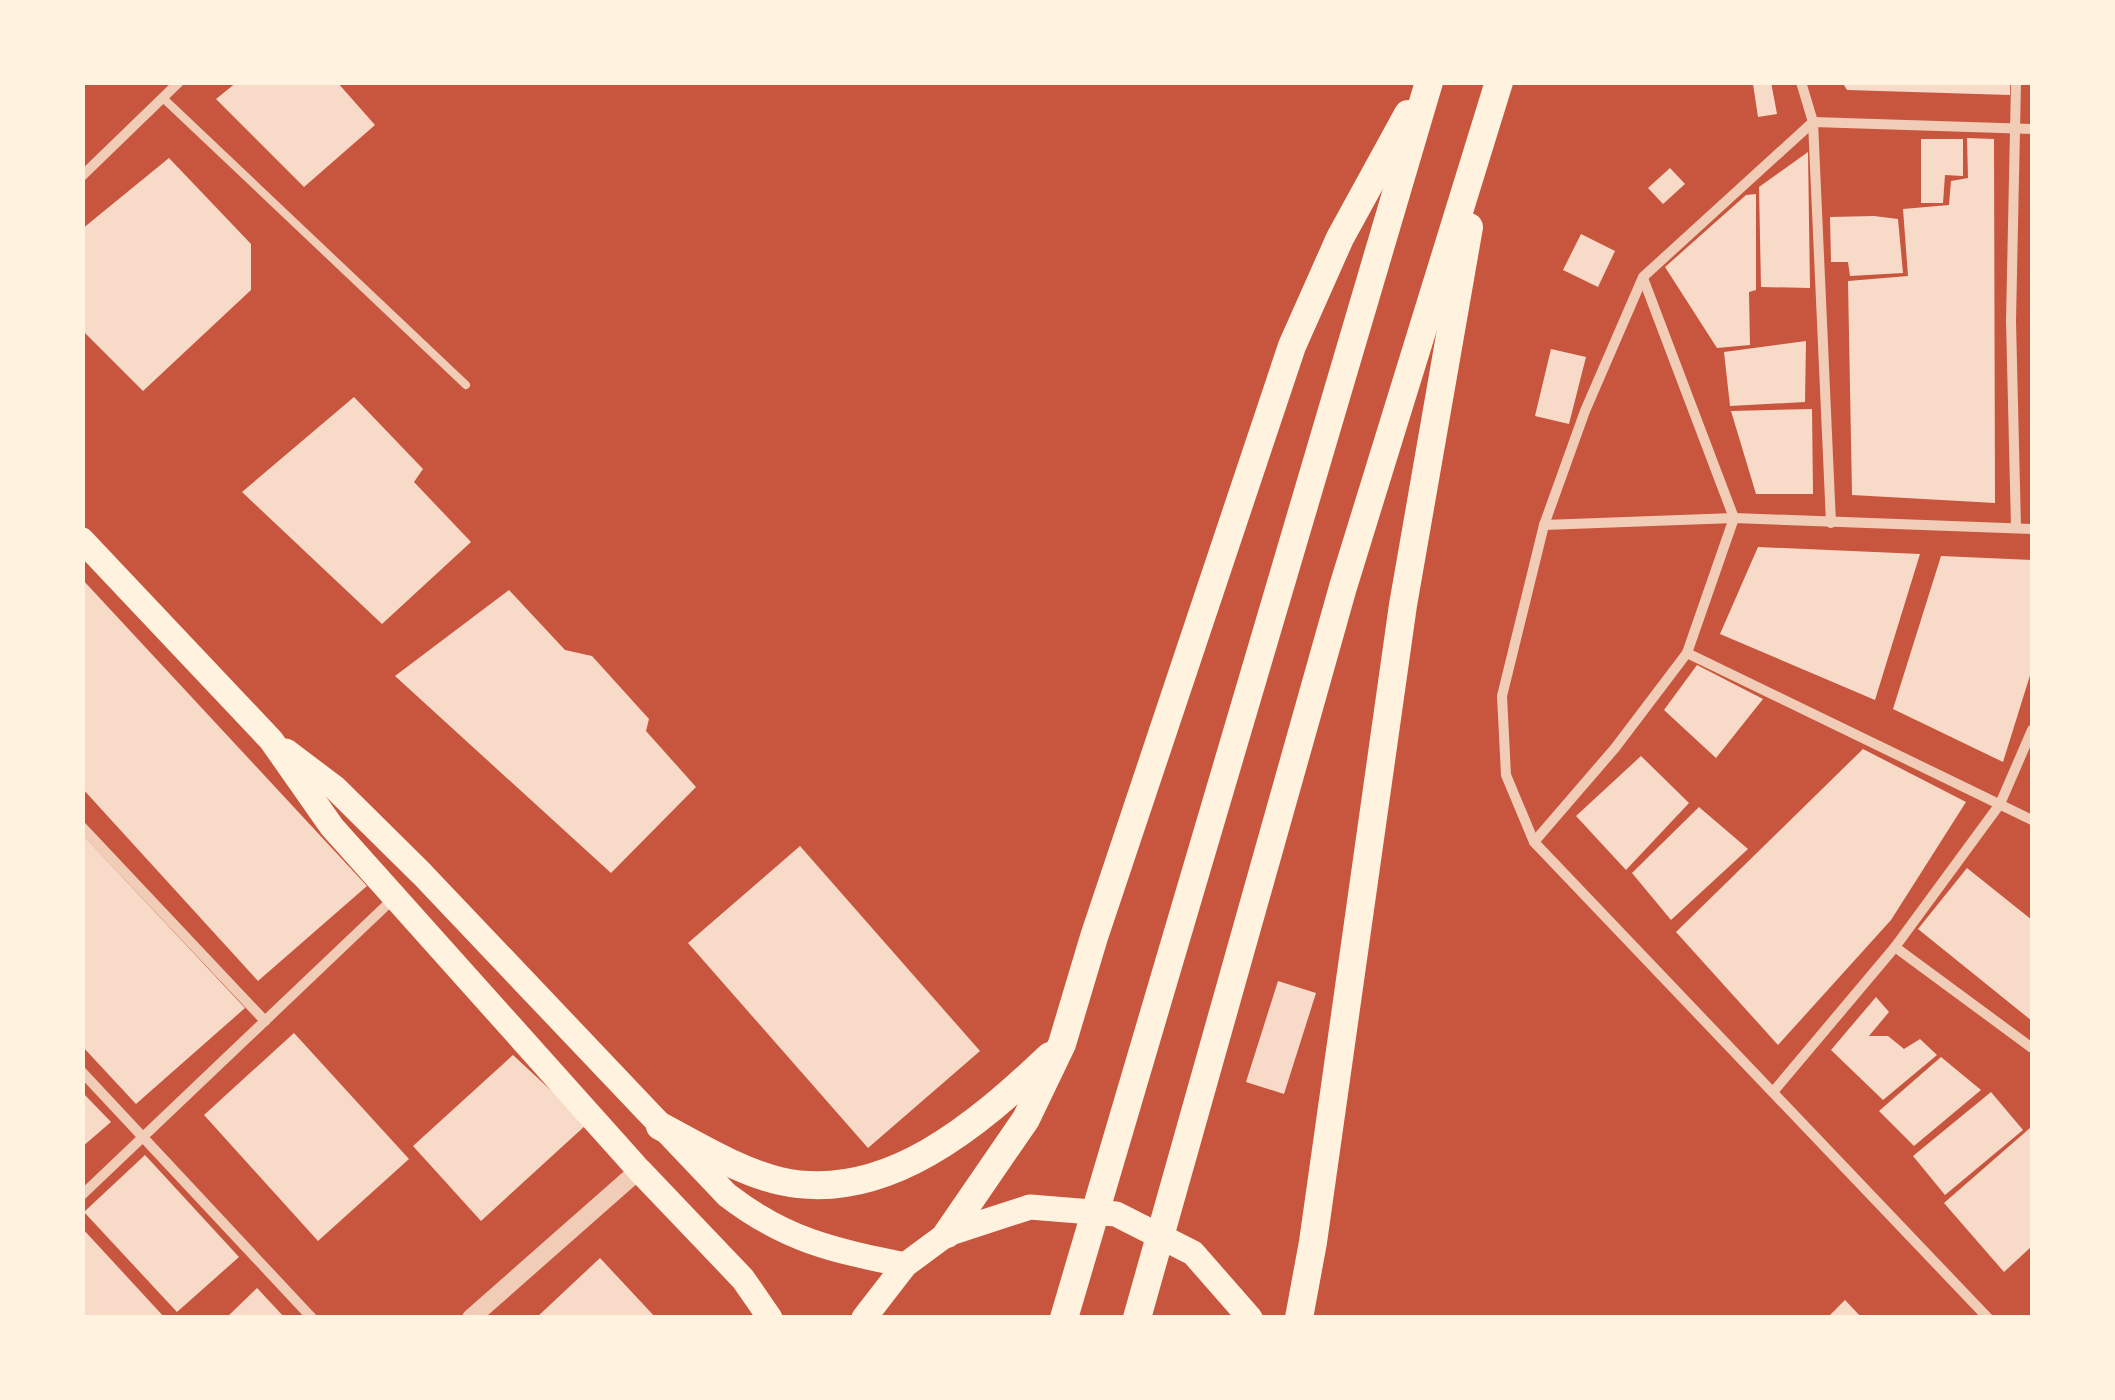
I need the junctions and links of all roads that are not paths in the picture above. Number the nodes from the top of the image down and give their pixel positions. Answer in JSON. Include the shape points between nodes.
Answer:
{"nodes":[{"id":1,"x":179,"y":82,"type":"edge"},
{"id":2,"x":1428,"y":82,"type":"edge"},
{"id":3,"x":1499,"y":82,"type":"edge"},
{"id":4,"x":1800,"y":82,"type":"edge"},
{"id":5,"x":2016,"y":82,"type":"edge"},
{"id":6,"x":162,"y":98,"type":"junction"},
{"id":7,"x":1490,"y":110,"type":"junction"},
{"id":8,"x":1813,"y":122,"type":"junction"},
{"id":9,"x":2015,"y":129,"type":"junction"},
{"id":10,"x":2032,"y":129,"type":"edge"},
{"id":11,"x":82,"y":176,"type":"edge"},
{"id":12,"x":1643,"y":277,"type":"junction"},
{"id":13,"x":466,"y":385,"type":"dead end"},
{"id":14,"x":1734,"y":518,"type":"junction"},
{"id":15,"x":1832,"y":524,"type":"junction"},
{"id":16,"x":1544,"y":525,"type":"junction"},
{"id":17,"x":2016,"y":528,"type":"junction"},
{"id":18,"x":2032,"y":529,"type":"edge"},
{"id":19,"x":82,"y":540,"type":"edge"},
{"id":20,"x":1686,"y":653,"type":"junction"},
{"id":21,"x":2032,"y":730,"type":"edge"},
{"id":22,"x":271,"y":740,"type":"junction"},
{"id":23,"x":2000,"y":804,"type":"junction"},
{"id":24,"x":2032,"y":820,"type":"edge"},
{"id":25,"x":82,"y":826,"type":"edge"},
{"id":26,"x":1534,"y":842,"type":"junction"},
{"id":27,"x":395,"y":897,"type":"junction"},
{"id":28,"x":1895,"y":947,"type":"junction"},
{"id":29,"x":265,"y":1020,"type":"junction"},
{"id":30,"x":1062,"y":1044,"type":"junction"},
{"id":31,"x":2032,"y":1048,"type":"edge"},
{"id":32,"x":82,"y":1072,"type":"edge"},
{"id":33,"x":1773,"y":1092,"type":"junction"},
{"id":34,"x":660,"y":1126,"type":"junction"},
{"id":35,"x":143,"y":1137,"type":"junction"},
{"id":36,"x":639,"y":1170,"type":"junction"},
{"id":37,"x":82,"y":1195,"type":"edge"},
{"id":38,"x":947,"y":1234,"type":"junction"},
{"id":39,"x":904,"y":1265,"type":"junction"},
{"id":40,"x":312,"y":1318,"type":"edge"},
{"id":41,"x":471,"y":1318,"type":"edge"},
{"id":42,"x":770,"y":1318,"type":"edge"},
{"id":43,"x":864,"y":1318,"type":"edge"},
{"id":44,"x":1064,"y":1318,"type":"edge"},
{"id":45,"x":1137,"y":1318,"type":"edge"},
{"id":46,"x":1250,"y":1318,"type":"edge"},
{"id":47,"x":1299,"y":1318,"type":"edge"},
{"id":48,"x":1988,"y":1318,"type":"edge"}],
"edges":[{"from":1,"to":6,"type":"street"},
{"from":2,"to":30,"type":"highway","via":[[1340,238],[1292,346]]},
{"from":2,"to":44,"type":"highway"},
{"from":3,"to":7,"type":"highway"},
{"from":4,"to":8,"type":"street"},
{"from":5,"to":9,"type":"street"},
{"from":6,"to":11,"type":"street"},
{"from":6,"to":13,"type":"lane"},
{"from":7,"to":45,"type":"highway","via":[[1343,587]]},
{"from":7,"to":47,"type":"highway","via":[[1402,605]]},
{"from":8,"to":9,"type":"street"},
{"from":8,"to":12,"type":"street"},
{"from":8,"to":15,"type":"street"},
{"from":9,"to":10,"type":"street"},
{"from":9,"to":17,"type":"street"},
{"from":12,"to":14,"type":"street"},
{"from":12,"to":16,"type":"street"},
{"from":14,"to":15,"type":"street"},
{"from":14,"to":16,"type":"street"},
{"from":14,"to":20,"type":"street"},
{"from":15,"to":17,"type":"street"},
{"from":16,"to":26,"type":"street","via":[[1502,696],[1506,775]]},
{"from":17,"to":18,"type":"street"},
{"from":19,"to":22,"type":"main road"},
{"from":20,"to":23,"type":"street"},
{"from":20,"to":26,"type":"street"},
{"from":21,"to":23,"type":"street"},
{"from":22,"to":27,"type":"main road","via":[[332,826]]},
{"from":22,"to":34,"type":"main road","via":[[356,808]]},
{"from":23,"to":24,"type":"street"},
{"from":23,"to":28,"type":"street"},
{"from":25,"to":29,"type":"street"},
{"from":26,"to":33,"type":"street"},
{"from":27,"to":29,"type":"street"},
{"from":27,"to":36,"type":"main road"},
{"from":28,"to":31,"type":"street"},
{"from":28,"to":33,"type":"street"},
{"from":29,"to":35,"type":"street"},
{"from":30,"to":34,"type":"highway","via":[[947,1140],[914,1162],[872,1177],[781,1181]]},
{"from":30,"to":38,"type":"highway","via":[[1026,1119]]},
{"from":32,"to":35,"type":"street"},
{"from":33,"to":48,"type":"street"},
{"from":34,"to":39,"type":"main road","via":[[727,1196],[760,1220],[798,1239]]},
{"from":35,"to":37,"type":"street"},
{"from":35,"to":40,"type":"street"},
{"from":36,"to":41,"type":"street"},
{"from":36,"to":42,"type":"main road","via":[[744,1280]]},
{"from":38,"to":39,"type":"main road"},
{"from":38,"to":46,"type":"main road","via":[[1030,1207],[1116,1214],[1193,1252]]},
{"from":39,"to":43,"type":"main road"}]}
